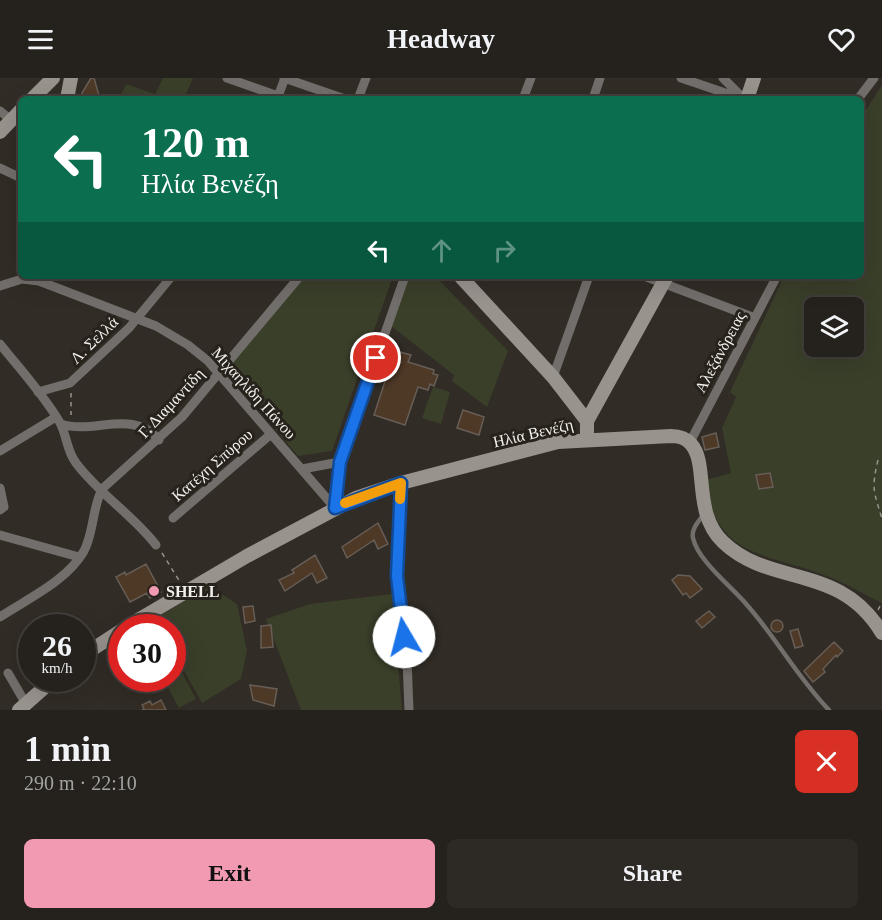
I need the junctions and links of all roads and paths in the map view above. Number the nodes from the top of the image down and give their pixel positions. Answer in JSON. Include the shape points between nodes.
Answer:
{"nodes":[{"id":1,"x":53,"y":78,"type":"edge"},
{"id":2,"x":71,"y":78,"type":"edge"},
{"id":3,"x":227,"y":78,"type":"edge"},
{"id":4,"x":284,"y":78,"type":"edge"},
{"id":5,"x":366,"y":78,"type":"edge"},
{"id":6,"x":531,"y":78,"type":"edge"},
{"id":7,"x":600,"y":78,"type":"edge"},
{"id":8,"x":681,"y":78,"type":"edge"},
{"id":9,"x":723,"y":78,"type":"edge"},
{"id":10,"x":754,"y":78,"type":"edge"},
{"id":11,"x":874,"y":78,"type":"edge"},
{"id":12,"x":35,"y":96,"type":"edge"},
{"id":13,"x":68,"y":96,"type":"edge"},
{"id":14,"x":273,"y":96,"type":"edge"},
{"id":15,"x":279,"y":96,"type":"edge"},
{"id":16,"x":336,"y":96,"type":"edge"},
{"id":17,"x":359,"y":96,"type":"edge"},
{"id":18,"x":524,"y":96,"type":"edge"},
{"id":19,"x":594,"y":96,"type":"edge"},
{"id":20,"x":736,"y":96,"type":"edge"},
{"id":21,"x":742,"y":96,"type":"edge"},
{"id":22,"x":746,"y":96,"type":"edge"},
{"id":23,"x":860,"y":96,"type":"edge"},
{"id":24,"x":15,"y":113,"type":"edge"},
{"id":25,"x":0,"y":132,"type":"edge"},
{"id":26,"x":0,"y":168,"type":"edge"},
{"id":27,"x":18,"y":177,"type":"edge"},
{"id":28,"x":22,"y":279,"type":"edge"},
{"id":29,"x":42,"y":279,"type":"edge"},
{"id":30,"x":169,"y":279,"type":"edge"},
{"id":31,"x":298,"y":279,"type":"edge"},
{"id":32,"x":404,"y":279,"type":"edge"},
{"id":33,"x":463,"y":279,"type":"edge"},
{"id":34,"x":588,"y":279,"type":"edge"},
{"id":35,"x":665,"y":279,"type":"edge"},
{"id":36,"x":775,"y":279,"type":"edge"},
{"id":37,"x":0,"y":286,"type":"edge"},
{"id":38,"x":755,"y":318,"type":"junction"},
{"id":39,"x":136,"y":319,"type":"junction"},
{"id":40,"x":0,"y":344,"type":"edge"},
{"id":41,"x":218,"y":375,"type":"junction"},
{"id":42,"x":553,"y":377,"type":"junction"},
{"id":43,"x":70,"y":383,"type":"junction"},
{"id":44,"x":38,"y":392,"type":"junction"},
{"id":45,"x":59,"y":420,"type":"junction"},
{"id":46,"x":586,"y":421,"type":"junction"},
{"id":47,"x":72,"y":427,"type":"junction"},
{"id":48,"x":271,"y":434,"type":"junction"},
{"id":49,"x":587,"y":438,"type":"junction"},
{"id":50,"x":159,"y":440,"type":"junction"},
{"id":51,"x":690,"y":442,"type":"junction"},
{"id":52,"x":0,"y":451,"type":"edge"},
{"id":53,"x":878,"y":460,"type":"dead end"},
{"id":54,"x":340,"y":462,"type":"junction"},
{"id":55,"x":302,"y":469,"type":"junction"},
{"id":56,"x":401,"y":483,"type":"junction"},
{"id":57,"x":0,"y":488,"type":"edge"},
{"id":58,"x":102,"y":489,"type":"junction"},
{"id":59,"x":2,"y":508,"type":"edge"},
{"id":60,"x":335,"y":508,"type":"junction"},
{"id":61,"x":706,"y":512,"type":"junction"},
{"id":62,"x":173,"y":518,"type":"dead end"},
{"id":63,"x":882,"y":519,"type":"edge"},
{"id":64,"x":0,"y":534,"type":"edge"},
{"id":65,"x":156,"y":545,"type":"joint"},
{"id":66,"x":79,"y":557,"type":"junction"},
{"id":67,"x":183,"y":594,"type":"junction"},
{"id":68,"x":148,"y":614,"type":"edge"},
{"id":69,"x":0,"y":617,"type":"edge"},
{"id":70,"x":882,"y":633,"type":"edge"},
{"id":71,"x":8,"y":673,"type":"dead end"},
{"id":72,"x":40,"y":692,"type":"edge"},
{"id":73,"x":23,"y":707,"type":"edge"},
{"id":74,"x":410,"y":710,"type":"edge"},
{"id":75,"x":829,"y":710,"type":"edge"}],
"edges":[{"from":1,"to":12,"type":"street"},
{"from":2,"to":13,"type":"street"},
{"from":3,"to":14,"type":"street"},
{"from":4,"to":15,"type":"street"},
{"from":4,"to":16,"type":"street"},
{"from":5,"to":17,"type":"street"},
{"from":6,"to":18,"type":"street"},
{"from":7,"to":19,"type":"street"},
{"from":8,"to":20,"type":"street"},
{"from":9,"to":21,"type":"street"},
{"from":10,"to":22,"type":"street"},
{"from":11,"to":23,"type":"street"},
{"from":24,"to":25,"type":"street"},
{"from":26,"to":27,"type":"street"},
{"from":28,"to":37,"type":"street","name":"Μιχαηλίδη Πάνου"},
{"from":29,"to":39,"type":"street","name":"Μιχαηλίδη Πάνου"},
{"from":30,"to":39,"type":"street","name":"Λ. Σελλά"},
{"from":31,"to":41,"type":"street","name":"Γ. Διαμαντίδη"},
{"from":32,"to":54,"type":"street"},
{"from":33,"to":42,"type":"street"},
{"from":34,"to":42,"type":"street"},
{"from":35,"to":38,"type":"street"},
{"from":35,"to":46,"type":"street"},
{"from":36,"to":38,"type":"street","name":"Αλεξάνδρειας"},
{"from":38,"to":51,"type":"street","name":"Αλεξάνδρειας"},
{"from":39,"to":41,"type":"street","name":"Μιχαηλίδη Πάνου","via":[[175,336],[208,361]]},
{"from":39,"to":43,"type":"street","name":"Λ. Σελλά"},
{"from":40,"to":44,"type":"street"},
{"from":41,"to":48,"type":"street","name":"Μιχαηλίδη Πάνου"},
{"from":41,"to":50,"type":"street","name":"Γ. Διαμαντίδη"},
{"from":42,"to":46,"type":"street"},
{"from":43,"to":44,"type":"street","name":"Λ. Σελλά"},
{"from":43,"to":47,"type":"path"},
{"from":44,"to":45,"type":"street"},
{"from":45,"to":47,"type":"street"},
{"from":45,"to":52,"type":"street"},
{"from":45,"to":58,"type":"street","via":[[76,463]]},
{"from":46,"to":49,"type":"street"},
{"from":47,"to":50,"type":"street","via":[[124,423],[143,426]]},
{"from":48,"to":55,"type":"street","name":"Μιχαηλίδη Πάνου"},
{"from":48,"to":62,"type":"street","name":"Κατέχη Σπύρου"},
{"from":49,"to":51,"type":"street","name":"Ηλία Βενέζη","via":[[670,436]]},
{"from":49,"to":56,"type":"street","name":"Ηλία Βενέζη"},
{"from":50,"to":58,"type":"street","name":"Γ. Διαμαντίδη"},
{"from":51,"to":61,"type":"street","via":[[697,455]]},
{"from":53,"to":63,"type":"path","via":[[872,484]]},
{"from":54,"to":55,"type":"street"},
{"from":54,"to":60,"type":"street"},
{"from":55,"to":60,"type":"street","name":"Μιχαηλίδη Πάνου"},
{"from":56,"to":60,"type":"street","name":"Ηλία Βενέζη"},
{"from":56,"to":74,"type":"street","via":[[397,576]]},
{"from":57,"to":59,"type":"street"},
{"from":58,"to":65,"type":"street"},
{"from":58,"to":66,"type":"street"},
{"from":60,"to":67,"type":"street","name":"Ηλία Βενέζη"},
{"from":61,"to":70,"type":"street","via":[[729,547],[843,593],[866,610]]},
{"from":61,"to":75,"type":"lane","via":[[694,527],[693,541],[717,576],[747,605]]},
{"from":64,"to":66,"type":"street"},
{"from":65,"to":67,"type":"path","via":[[177,576]]},
{"from":66,"to":69,"type":"street","via":[[57,579]]},
{"from":67,"to":68,"type":"street","name":"Ηλία Βενέζη"},
{"from":71,"to":73,"type":"street"},
{"from":72,"to":73,"type":"street"}]}
